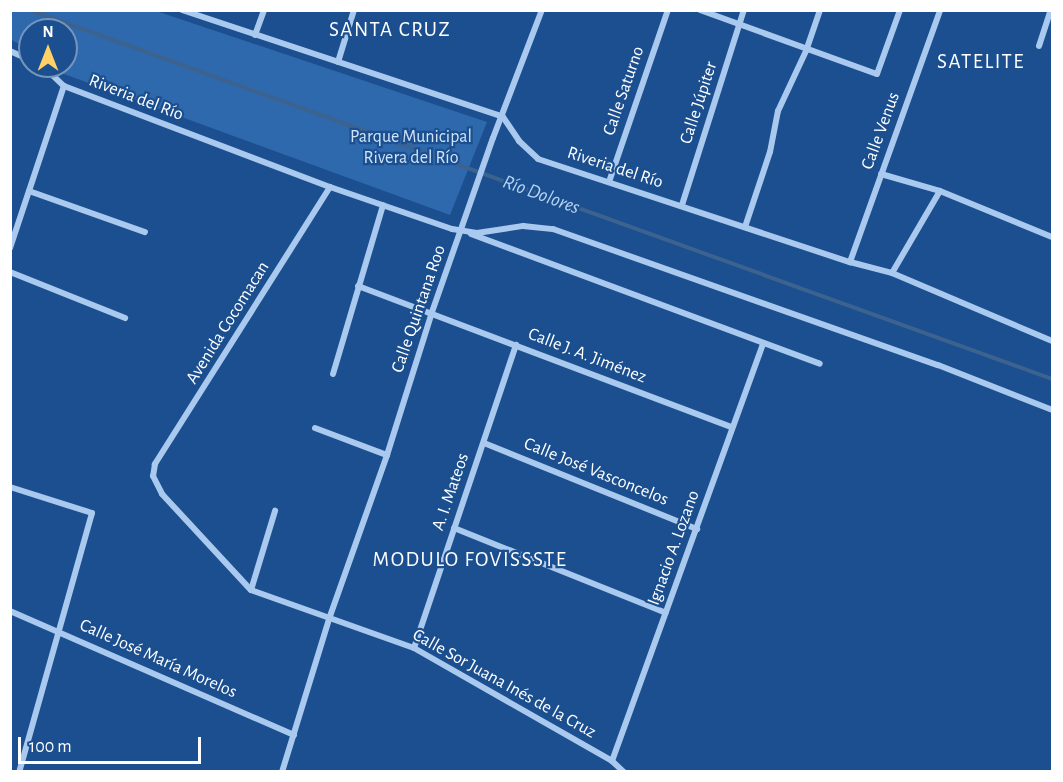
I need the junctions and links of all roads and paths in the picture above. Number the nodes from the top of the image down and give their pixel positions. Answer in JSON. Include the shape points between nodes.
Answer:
{"nodes":[{"id":1,"x":182,"y":10,"type":"edge"},
{"id":2,"x":264,"y":10,"type":"edge"},
{"id":3,"x":354,"y":10,"type":"edge"},
{"id":4,"x":542,"y":10,"type":"edge"},
{"id":5,"x":668,"y":10,"type":"edge"},
{"id":6,"x":700,"y":10,"type":"edge"},
{"id":7,"x":744,"y":10,"type":"edge"},
{"id":8,"x":820,"y":10,"type":"edge"},
{"id":9,"x":900,"y":10,"type":"edge"},
{"id":10,"x":940,"y":10,"type":"edge"},
{"id":11,"x":1051,"y":10,"type":"edge"},
{"id":12,"x":740,"y":25,"type":"junction"},
{"id":13,"x":255,"y":35,"type":"junction"},
{"id":14,"x":1039,"y":46,"type":"dead end"},
{"id":15,"x":807,"y":51,"type":"junction"},
{"id":16,"x":338,"y":62,"type":"junction"},
{"id":17,"x":56,"y":78,"type":"edge"},
{"id":18,"x":64,"y":86,"type":"junction"},
{"id":19,"x":503,"y":117,"type":"junction"},
{"id":20,"x":881,"y":174,"type":"junction"},
{"id":21,"x":609,"y":182,"type":"junction"},
{"id":22,"x":330,"y":187,"type":"junction"},
{"id":23,"x":29,"y":191,"type":"junction"},
{"id":24,"x":940,"y":191,"type":"junction"},
{"id":25,"x":383,"y":205,"type":"junction"},
{"id":26,"x":681,"y":205,"type":"junction"},
{"id":27,"x":746,"y":227,"type":"junction"},
{"id":28,"x":462,"y":231,"type":"junction"},
{"id":29,"x":145,"y":232,"type":"dead end"},
{"id":30,"x":1053,"y":237,"type":"edge"},
{"id":31,"x":10,"y":248,"type":"edge"},
{"id":32,"x":850,"y":262,"type":"junction"},
{"id":33,"x":10,"y":272,"type":"edge"},
{"id":34,"x":892,"y":273,"type":"junction"},
{"id":35,"x":358,"y":286,"type":"junction"},
{"id":36,"x":432,"y":312,"type":"junction"},
{"id":37,"x":125,"y":318,"type":"dead end"},
{"id":38,"x":1053,"y":340,"type":"edge"},
{"id":39,"x":763,"y":344,"type":"junction"},
{"id":40,"x":516,"y":345,"type":"junction"},
{"id":41,"x":820,"y":364,"type":"dead end"},
{"id":42,"x":333,"y":374,"type":"dead end"},
{"id":43,"x":1053,"y":410,"type":"edge"},
{"id":44,"x":732,"y":427,"type":"junction"},
{"id":45,"x":315,"y":428,"type":"dead end"},
{"id":46,"x":484,"y":443,"type":"junction"},
{"id":47,"x":387,"y":455,"type":"junction"},
{"id":48,"x":153,"y":476,"type":"joint"},
{"id":49,"x":10,"y":487,"type":"edge"},
{"id":50,"x":275,"y":511,"type":"dead end"},
{"id":51,"x":454,"y":528,"type":"junction"},
{"id":52,"x":697,"y":529,"type":"junction"},
{"id":53,"x":251,"y":590,"type":"junction"},
{"id":54,"x":10,"y":611,"type":"edge"},
{"id":55,"x":666,"y":613,"type":"junction"},
{"id":56,"x":329,"y":619,"type":"junction"},
{"id":57,"x":58,"y":632,"type":"junction"},
{"id":58,"x":414,"y":648,"type":"junction"},
{"id":59,"x":294,"y":735,"type":"junction"},
{"id":60,"x":612,"y":761,"type":"junction"},
{"id":61,"x":19,"y":771,"type":"edge"},
{"id":62,"x":282,"y":771,"type":"edge"},
{"id":63,"x":624,"y":771,"type":"edge"}],
"edges":[{"from":1,"to":13,"type":"street"},
{"from":2,"to":13,"type":"street"},
{"from":3,"to":16,"type":"street"},
{"from":4,"to":19,"type":"street","name":"Calle Quintana Roo"},
{"from":5,"to":21,"type":"street","name":"Calle Saturno"},
{"from":6,"to":12,"type":"street"},
{"from":7,"to":12,"type":"street","name":"Calle Júpiter"},
{"from":8,"to":15,"type":"street"},
{"from":9,"to":15,"type":"street","via":[[877,74]]},
{"from":10,"to":20,"type":"street","name":"Calle Venus"},
{"from":11,"to":14,"type":"street"},
{"from":12,"to":15,"type":"street"},
{"from":12,"to":26,"type":"street","name":"Calle Júpiter"},
{"from":13,"to":16,"type":"street"},
{"from":15,"to":27,"type":"street","via":[[778,111],[770,152]]},
{"from":16,"to":19,"type":"street"},
{"from":17,"to":18,"type":"street","name":"Riveria del Río"},
{"from":18,"to":22,"type":"street","name":"Riveria del Río"},
{"from":18,"to":23,"type":"street"},
{"from":19,"to":21,"type":"street","name":"Riveria del Río","via":[[519,141],[538,159]]},
{"from":19,"to":28,"type":"street","name":"Calle Quintana Roo"},
{"from":20,"to":24,"type":"street"},
{"from":20,"to":32,"type":"street","name":"Calle Venus"},
{"from":21,"to":26,"type":"street","name":"Riveria del Río"},
{"from":22,"to":25,"type":"street","name":"Riveria del Río"},
{"from":22,"to":48,"type":"street","name":"Avenida Cocomacan","via":[[155,464]]},
{"from":23,"to":29,"type":"street"},
{"from":23,"to":31,"type":"street"},
{"from":24,"to":30,"type":"street"},
{"from":24,"to":34,"type":"street"},
{"from":25,"to":28,"type":"street","name":"Riveria del Río"},
{"from":25,"to":35,"type":"street"},
{"from":26,"to":27,"type":"street","name":"Riveria del Río"},
{"from":27,"to":32,"type":"street","name":"Riveria del Río"},
{"from":28,"to":36,"type":"street","name":"Calle Quintana Roo"},
{"from":28,"to":39,"type":"street","name":"Riveria del Río"},
{"from":28,"to":43,"type":"street","name":"Riveria del Río","via":[[477,233],[523,226],[552,229],[938,365]]},
{"from":32,"to":34,"type":"street","name":"Riveria del Río"},
{"from":33,"to":37,"type":"street"},
{"from":34,"to":38,"type":"street","name":"Riveria del Río"},
{"from":35,"to":36,"type":"street","name":"Calle J. A. Jiménez"},
{"from":35,"to":42,"type":"street"},
{"from":36,"to":40,"type":"street","name":"Calle J. A. Jiménez"},
{"from":36,"to":47,"type":"street","name":"Calle Quintana Roo"},
{"from":39,"to":41,"type":"street","name":"Riveria del Río"},
{"from":39,"to":44,"type":"street","name":"Ignacio A. Lozano"},
{"from":40,"to":44,"type":"street","name":"Calle J. A. Jiménez"},
{"from":40,"to":46,"type":"street","name":"A. I. Mateos"},
{"from":44,"to":52,"type":"street","name":"Ignacio A. Lozano"},
{"from":45,"to":47,"type":"street"},
{"from":46,"to":51,"type":"street","name":"A. I. Mateos"},
{"from":46,"to":52,"type":"street","name":"Calle José Vasconcelos"},
{"from":47,"to":56,"type":"street","name":"Calle Quintana Roo"},
{"from":48,"to":53,"type":"street","name":"Calle Sor Juana Inés de la Cruz","via":[[162,494]]},
{"from":49,"to":57,"type":"street","via":[[92,513]]},
{"from":50,"to":53,"type":"street"},
{"from":51,"to":55,"type":"street"},
{"from":51,"to":58,"type":"street","name":"A. I. Mateos"},
{"from":52,"to":55,"type":"street","name":"Ignacio A. Lozano"},
{"from":53,"to":56,"type":"street","name":"Calle Sor Juana Inés de la Cruz"},
{"from":54,"to":57,"type":"street","name":"Calle José María Morelos"},
{"from":55,"to":60,"type":"street","name":"Ignacio A. Lozano"},
{"from":56,"to":58,"type":"street","name":"Calle Sor Juana Inés de la Cruz"},
{"from":56,"to":59,"type":"street","name":"Calle Quintana Roo"},
{"from":57,"to":59,"type":"street","name":"Calle José María Morelos"},
{"from":57,"to":61,"type":"street"},
{"from":58,"to":60,"type":"street","name":"Calle Sor Juana Inés de la Cruz"},
{"from":59,"to":62,"type":"street","name":"Calle Quintana Roo"},
{"from":60,"to":63,"type":"street","name":"Calle Sor Juana Inés de la Cruz"}]}
